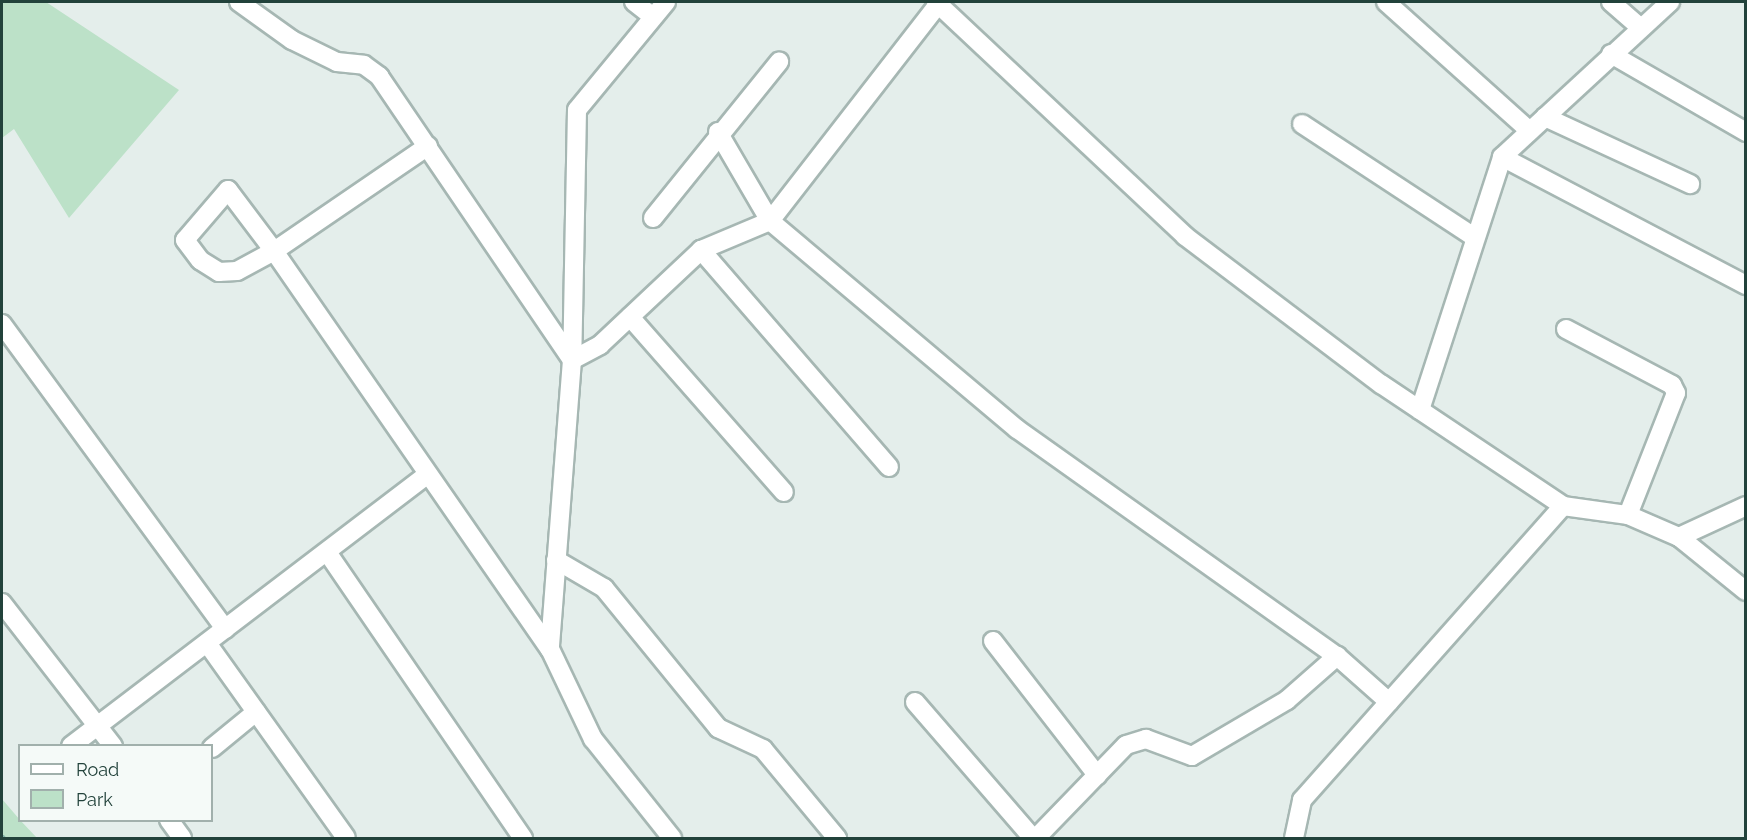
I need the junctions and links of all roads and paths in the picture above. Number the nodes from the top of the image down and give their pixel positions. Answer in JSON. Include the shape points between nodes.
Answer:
{"nodes":[{"id":1,"x":239,"y":2,"type":"edge"},
{"id":2,"x":634,"y":2,"type":"edge"},
{"id":3,"x":666,"y":2,"type":"edge"},
{"id":4,"x":938,"y":2,"type":"edge"},
{"id":5,"x":1386,"y":2,"type":"edge"},
{"id":6,"x":1611,"y":2,"type":"edge"},
{"id":7,"x":1670,"y":2,"type":"edge"},
{"id":8,"x":653,"y":17,"type":"junction"},
{"id":9,"x":1640,"y":27,"type":"junction"},
{"id":10,"x":1611,"y":54,"type":"junction"},
{"id":11,"x":779,"y":62,"type":"dead end"},
{"id":12,"x":1545,"y":117,"type":"junction"},
{"id":13,"x":1302,"y":124,"type":"dead end"},
{"id":14,"x":1530,"y":131,"type":"junction"},
{"id":15,"x":718,"y":132,"type":"junction"},
{"id":16,"x":1746,"y":132,"type":"edge"},
{"id":17,"x":428,"y":146,"type":"junction"},
{"id":18,"x":1502,"y":157,"type":"junction"},
{"id":19,"x":1690,"y":184,"type":"dead end"},
{"id":20,"x":653,"y":218,"type":"dead end"},
{"id":21,"x":770,"y":221,"type":"junction"},
{"id":22,"x":1474,"y":237,"type":"junction"},
{"id":23,"x":701,"y":250,"type":"junction"},
{"id":24,"x":274,"y":251,"type":"junction"},
{"id":25,"x":1746,"y":285,"type":"edge"},
{"id":26,"x":630,"y":317,"type":"junction"},
{"id":27,"x":2,"y":324,"type":"edge"},
{"id":28,"x":1566,"y":329,"type":"dead end"},
{"id":29,"x":572,"y":360,"type":"junction"},
{"id":30,"x":1420,"y":410,"type":"junction"},
{"id":31,"x":889,"y":467,"type":"dead end"},
{"id":32,"x":427,"y":475,"type":"junction"},
{"id":33,"x":784,"y":492,"type":"dead end"},
{"id":34,"x":1563,"y":506,"type":"junction"},
{"id":35,"x":1746,"y":506,"type":"edge"},
{"id":36,"x":1628,"y":515,"type":"junction"},
{"id":37,"x":1679,"y":537,"type":"junction"},
{"id":38,"x":327,"y":552,"type":"junction"},
{"id":39,"x":556,"y":560,"type":"junction"},
{"id":40,"x":1746,"y":591,"type":"edge"},
{"id":41,"x":2,"y":603,"type":"edge"},
{"id":42,"x":225,"y":629,"type":"junction"},
{"id":43,"x":993,"y":641,"type":"dead end"},
{"id":44,"x":207,"y":643,"type":"junction"},
{"id":45,"x":550,"y":649,"type":"junction"},
{"id":46,"x":1337,"y":656,"type":"junction"},
{"id":47,"x":915,"y":702,"type":"dead end"},
{"id":48,"x":1389,"y":702,"type":"junction"},
{"id":49,"x":256,"y":712,"type":"junction"},
{"id":50,"x":98,"y":725,"type":"junction"},
{"id":51,"x":73,"y":744,"type":"edge"},
{"id":52,"x":112,"y":744,"type":"edge"},
{"id":53,"x":213,"y":747,"type":"edge"},
{"id":54,"x":1098,"y":775,"type":"junction"},
{"id":55,"x":170,"y":822,"type":"edge"},
{"id":56,"x":182,"y":838,"type":"edge"},
{"id":57,"x":346,"y":838,"type":"edge"},
{"id":58,"x":523,"y":838,"type":"edge"},
{"id":59,"x":672,"y":838,"type":"edge"},
{"id":60,"x":837,"y":838,"type":"edge"},
{"id":61,"x":1035,"y":838,"type":"edge"},
{"id":62,"x":1294,"y":838,"type":"edge"}],
"edges":[{"from":1,"to":17,"type":"street","via":[[291,40],[337,62],[364,65],[380,76]]},
{"from":2,"to":8,"type":"street"},
{"from":3,"to":8,"type":"street"},
{"from":4,"to":21,"type":"street"},
{"from":4,"to":30,"type":"street","via":[[1185,236]]},
{"from":5,"to":14,"type":"street"},
{"from":6,"to":9,"type":"street"},
{"from":7,"to":9,"type":"street"},
{"from":8,"to":29,"type":"street","via":[[578,110]]},
{"from":9,"to":10,"type":"street"},
{"from":10,"to":12,"type":"street"},
{"from":10,"to":16,"type":"street"},
{"from":11,"to":15,"type":"street"},
{"from":12,"to":14,"type":"street"},
{"from":12,"to":19,"type":"street"},
{"from":13,"to":22,"type":"street"},
{"from":14,"to":18,"type":"street"},
{"from":15,"to":20,"type":"street"},
{"from":15,"to":21,"type":"street"},
{"from":17,"to":24,"type":"street"},
{"from":17,"to":29,"type":"street"},
{"from":18,"to":22,"type":"street"},
{"from":18,"to":25,"type":"street"},
{"from":21,"to":23,"type":"street"},
{"from":21,"to":46,"type":"street","via":[[1017,429]]},
{"from":22,"to":30,"type":"street"},
{"from":23,"to":26,"type":"street"},
{"from":23,"to":31,"type":"street"},
{"from":24,"to":24,"type":"street","via":[[228,190],[185,240],[200,260],[219,272],[237,271]]},
{"from":24,"to":32,"type":"street"},
{"from":26,"to":29,"type":"street","via":[[600,345]]},
{"from":26,"to":33,"type":"street"},
{"from":27,"to":42,"type":"street"},
{"from":28,"to":36,"type":"street","via":[[1672,385],[1676,393]]},
{"from":29,"to":39,"type":"street"},
{"from":30,"to":34,"type":"street"},
{"from":32,"to":38,"type":"street"},
{"from":32,"to":45,"type":"street"},
{"from":34,"to":36,"type":"street"},
{"from":34,"to":48,"type":"street"},
{"from":35,"to":37,"type":"street"},
{"from":36,"to":37,"type":"street"},
{"from":37,"to":40,"type":"street"},
{"from":38,"to":42,"type":"street"},
{"from":38,"to":58,"type":"street"},
{"from":39,"to":45,"type":"street"},
{"from":39,"to":60,"type":"street","via":[[604,588],[718,728],[763,749]]},
{"from":41,"to":50,"type":"street"},
{"from":42,"to":44,"type":"street"},
{"from":43,"to":54,"type":"street"},
{"from":44,"to":49,"type":"street"},
{"from":44,"to":50,"type":"street"},
{"from":45,"to":59,"type":"street","via":[[593,739]]},
{"from":46,"to":48,"type":"street"},
{"from":46,"to":54,"type":"street","via":[[1287,700],[1213,747],[1179,755],[1146,739],[1126,745]]},
{"from":47,"to":61,"type":"street"},
{"from":48,"to":62,"type":"street","via":[[1302,800]]},
{"from":49,"to":53,"type":"street"},
{"from":49,"to":57,"type":"street"},
{"from":50,"to":51,"type":"street"},
{"from":50,"to":52,"type":"street"},
{"from":54,"to":61,"type":"street"},
{"from":55,"to":56,"type":"street"}]}
